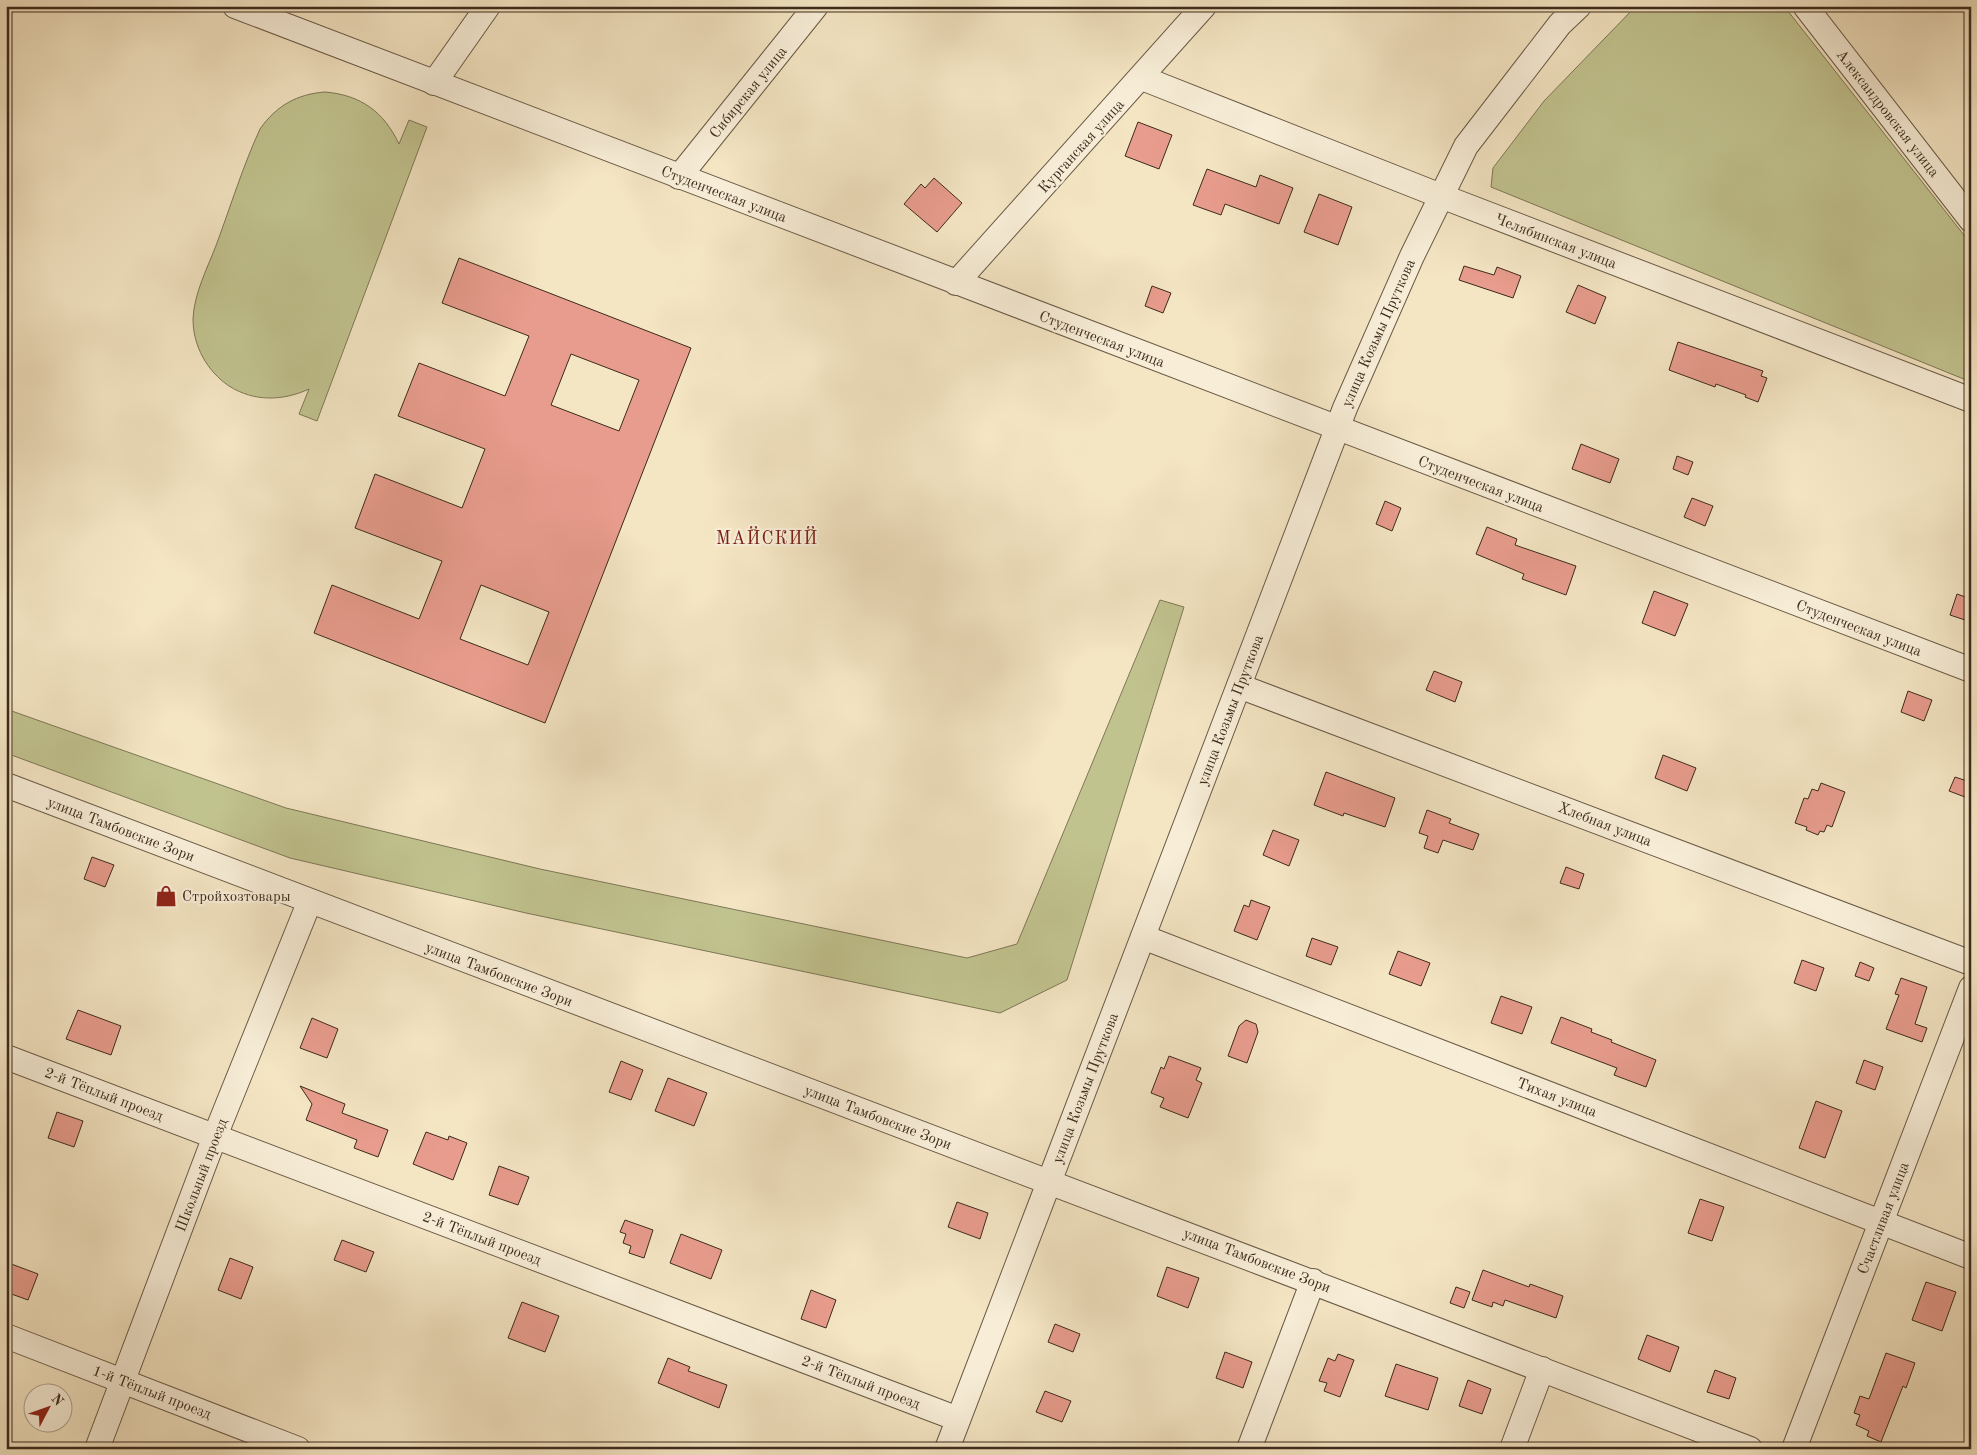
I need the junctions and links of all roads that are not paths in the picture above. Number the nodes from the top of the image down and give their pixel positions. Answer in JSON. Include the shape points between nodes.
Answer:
{"nodes":[{"id":1,"x":235,"y":6,"type":"edge"},
{"id":2,"x":488,"y":6,"type":"edge"},
{"id":3,"x":816,"y":6,"type":"edge"},
{"id":4,"x":1204,"y":6,"type":"edge"},
{"id":5,"x":1579,"y":6,"type":"edge"},
{"id":6,"x":1805,"y":6,"type":"edge"},
{"id":7,"x":1142,"y":78,"type":"junction"},
{"id":8,"x":434,"y":83,"type":"junction"},
{"id":9,"x":679,"y":177,"type":"junction"},
{"id":10,"x":1441,"y":196,"type":"junction"},
{"id":11,"x":1971,"y":220,"type":"edge"},
{"id":12,"x":956,"y":283,"type":"junction"},
{"id":13,"x":1971,"y":400,"type":"edge"},
{"id":14,"x":1337,"y":429,"type":"junction"},
{"id":15,"x":1971,"y":670,"type":"edge"},
{"id":16,"x":1239,"y":686,"type":"junction"},
{"id":17,"x":6,"y":785,"type":"edge"},
{"id":18,"x":310,"y":902,"type":"junction"},
{"id":19,"x":1143,"y":937,"type":"junction"},
{"id":20,"x":1971,"y":963,"type":"edge"},
{"id":21,"x":1971,"y":988,"type":"edge"},
{"id":22,"x":6,"y":1058,"type":"edge"},
{"id":23,"x":215,"y":1136,"type":"junction"},
{"id":24,"x":1049,"y":1181,"type":"junction"},
{"id":25,"x":1881,"y":1223,"type":"junction"},
{"id":26,"x":1971,"y":1257,"type":"edge"},
{"id":27,"x":1313,"y":1281,"type":"junction"},
{"id":28,"x":6,"y":1336,"type":"edge"},
{"id":29,"x":1542,"y":1369,"type":"junction"},
{"id":30,"x":123,"y":1381,"type":"junction"},
{"id":31,"x":958,"y":1419,"type":"junction"},
{"id":32,"x":97,"y":1449,"type":"edge"},
{"id":33,"x":298,"y":1449,"type":"edge"},
{"id":34,"x":947,"y":1449,"type":"edge"},
{"id":35,"x":1249,"y":1449,"type":"edge"},
{"id":36,"x":1512,"y":1449,"type":"edge"},
{"id":37,"x":1750,"y":1449,"type":"edge"},
{"id":38,"x":1794,"y":1449,"type":"edge"}],
"edges":[{"from":1,"to":8,"type":"street","name":"Студенческая улица"},
{"from":2,"to":8,"type":"street"},
{"from":3,"to":9,"type":"street","name":"Сибирская улица"},
{"from":4,"to":7,"type":"street","name":"Курганская улица"},
{"from":5,"to":10,"type":"street","name":"улица Козьмы Пруткова","via":[[1560,24],[1493,108],[1466,146]]},
{"from":6,"to":11,"type":"street","name":"Александровская улица"},
{"from":7,"to":10,"type":"street","name":"Челябинская улица"},
{"from":7,"to":12,"type":"street","name":"Курганская улица"},
{"from":8,"to":9,"type":"street","name":"Студенческая улица"},
{"from":9,"to":12,"type":"street","name":"Студенческая улица"},
{"from":10,"to":13,"type":"street","name":"Челябинская улица"},
{"from":10,"to":14,"type":"street","name":"улица Козьмы Пруткова"},
{"from":12,"to":14,"type":"street","name":"Студенческая улица"},
{"from":14,"to":15,"type":"street","name":"Студенческая улица"},
{"from":14,"to":16,"type":"street","name":"улица Козьмы Пруткова"},
{"from":16,"to":19,"type":"street","name":"улица Козьмы Пруткова"},
{"from":16,"to":20,"type":"street","name":"Хлебная улица"},
{"from":17,"to":18,"type":"street","name":"улица Тамбовские Зори"},
{"from":18,"to":23,"type":"street","name":"Школьный проезд"},
{"from":18,"to":24,"type":"street","name":"улица Тамбовские Зори"},
{"from":19,"to":24,"type":"street","name":"улица Козьмы Пруткова"},
{"from":19,"to":25,"type":"street","name":"Тихая улица"},
{"from":21,"to":25,"type":"street","name":"Счастливая улица"},
{"from":22,"to":23,"type":"street","name":"2-й Тёплый проезд"},
{"from":23,"to":30,"type":"street","name":"Школьный проезд"},
{"from":23,"to":31,"type":"street","name":"2-й Тёплый проезд"},
{"from":24,"to":27,"type":"street","name":"улица Тамбовские Зори"},
{"from":24,"to":31,"type":"street","name":"улица Козьмы Пруткова"},
{"from":25,"to":26,"type":"street","name":"Тихая улица"},
{"from":25,"to":38,"type":"street","name":"Счастливая улица"},
{"from":27,"to":29,"type":"street","name":"улица Тамбовские Зори"},
{"from":27,"to":35,"type":"street"},
{"from":28,"to":30,"type":"street","name":"1-й Тёплый проезд"},
{"from":29,"to":36,"type":"street"},
{"from":29,"to":37,"type":"street","name":"улица Тамбовские Зори"},
{"from":30,"to":32,"type":"street","name":"Школьный проезд"},
{"from":30,"to":33,"type":"street","name":"1-й Тёплый проезд"},
{"from":31,"to":34,"type":"street","name":"улица Козьмы Пруткова"}]}
